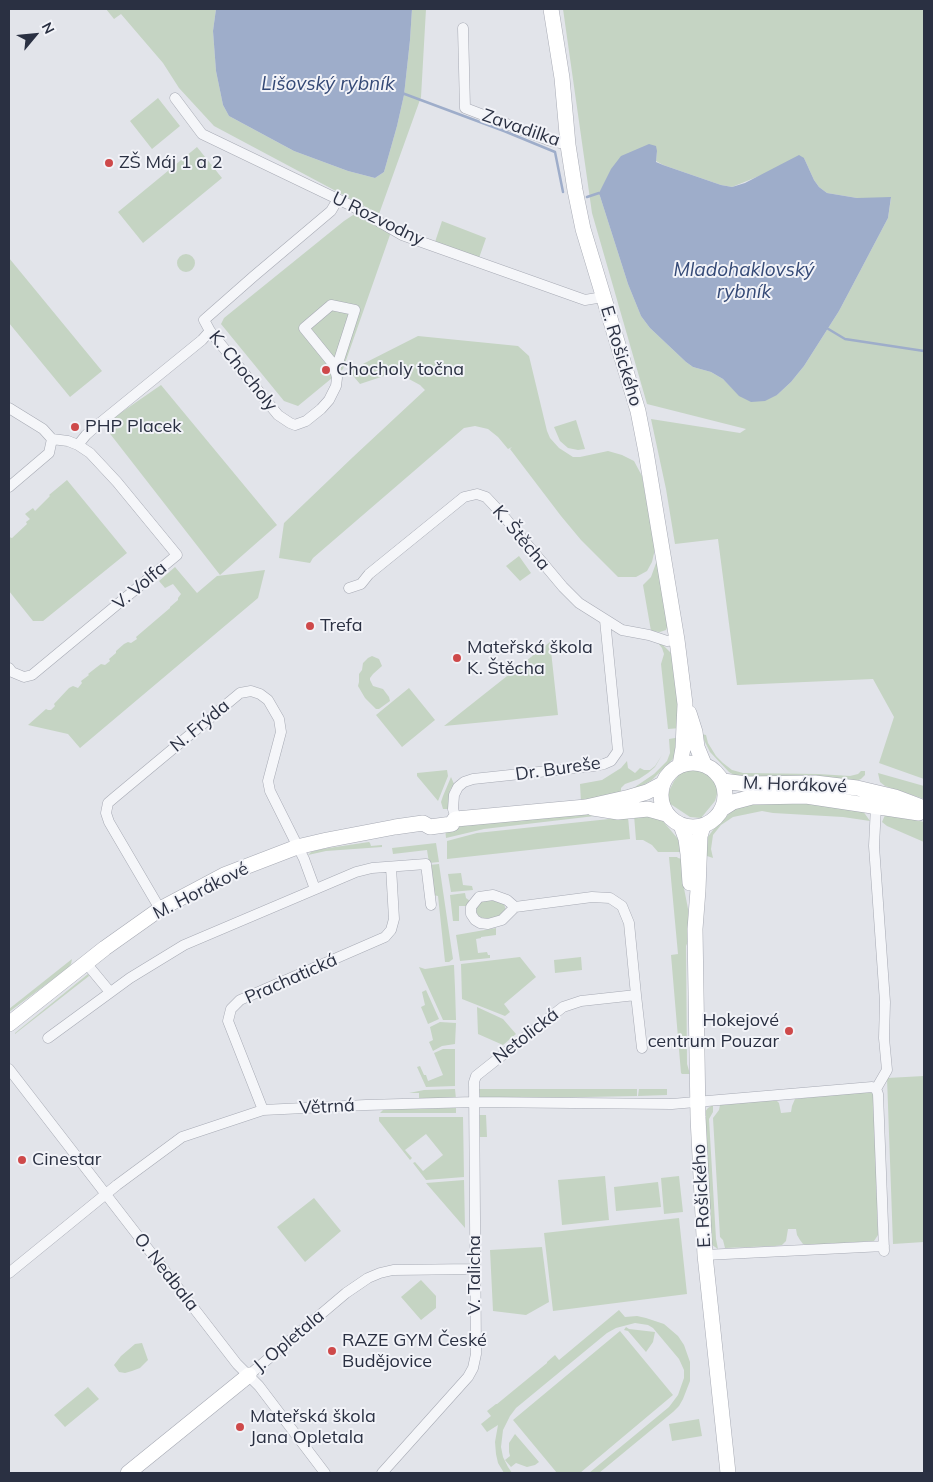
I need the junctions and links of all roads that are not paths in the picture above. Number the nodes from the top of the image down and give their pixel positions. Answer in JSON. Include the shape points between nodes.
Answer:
{"nodes":[{"id":1,"x":552,"y":9,"type":"edge"},
{"id":2,"x":463,"y":28,"type":"dead end"},
{"id":3,"x":175,"y":98,"type":"dead end"},
{"id":4,"x":568,"y":145,"type":"junction"},
{"id":5,"x":338,"y":199,"type":"junction"},
{"id":6,"x":603,"y":297,"type":"junction"},
{"id":7,"x":210,"y":332,"type":"junction"},
{"id":8,"x":334,"y":365,"type":"junction"},
{"id":9,"x":9,"y":408,"type":"edge"},
{"id":10,"x":52,"y":439,"type":"junction"},
{"id":11,"x":78,"y":445,"type":"junction"},
{"id":12,"x":9,"y":487,"type":"edge"},
{"id":13,"x":350,"y":588,"type":"dead end"},
{"id":14,"x":605,"y":620,"type":"junction"},
{"id":15,"x":677,"y":640,"type":"junction"},
{"id":16,"x":9,"y":668,"type":"edge"},
{"id":17,"x":685,"y":704,"type":"junction"},
{"id":18,"x":704,"y":764,"type":"junction"},
{"id":19,"x":680,"y":765,"type":"junction"},
{"id":20,"x":723,"y":782,"type":"junction"},
{"id":21,"x":662,"y":784,"type":"junction"},
{"id":22,"x":876,"y":806,"type":"junction"},
{"id":23,"x":586,"y":807,"type":"junction"},
{"id":24,"x":722,"y":809,"type":"junction"},
{"id":25,"x":924,"y":810,"type":"edge"},
{"id":26,"x":666,"y":814,"type":"junction"},
{"id":27,"x":924,"y":814,"type":"edge"},
{"id":28,"x":455,"y":820,"type":"junction"},
{"id":29,"x":681,"y":825,"type":"junction"},
{"id":30,"x":703,"y":826,"type":"junction"},
{"id":31,"x":297,"y":847,"type":"junction"},
{"id":32,"x":391,"y":867,"type":"junction"},
{"id":33,"x":315,"y":889,"type":"junction"},
{"id":34,"x":431,"y":905,"type":"dead end"},
{"id":35,"x":514,"y":907,"type":"dead end"},
{"id":36,"x":160,"y":909,"type":"junction"},
{"id":37,"x":696,"y":917,"type":"junction"},
{"id":38,"x":86,"y":963,"type":"junction"},
{"id":39,"x":110,"y":992,"type":"junction"},
{"id":40,"x":636,"y":995,"type":"junction"},
{"id":41,"x":9,"y":1024,"type":"edge"},
{"id":42,"x":48,"y":1038,"type":"dead end"},
{"id":43,"x":642,"y":1048,"type":"dead end"},
{"id":44,"x":9,"y":1069,"type":"edge"},
{"id":45,"x":876,"y":1089,"type":"junction"},
{"id":46,"x":474,"y":1102,"type":"junction"},
{"id":47,"x":697,"y":1102,"type":"junction"},
{"id":48,"x":263,"y":1110,"type":"junction"},
{"id":49,"x":105,"y":1194,"type":"junction"},
{"id":50,"x":705,"y":1255,"type":"junction"},
{"id":51,"x":474,"y":1269,"type":"junction"},
{"id":52,"x":9,"y":1273,"type":"edge"},
{"id":53,"x":249,"y":1375,"type":"junction"},
{"id":54,"x":128,"y":1473,"type":"edge"},
{"id":55,"x":325,"y":1473,"type":"edge"},
{"id":56,"x":382,"y":1473,"type":"edge"},
{"id":57,"x":728,"y":1473,"type":"edge"}],
"edges":[{"from":1,"to":4,"type":"street","name":"E. Rošického"},
{"from":2,"to":4,"type":"street","name":"Zavadilka","via":[[465,108]]},
{"from":3,"to":5,"type":"street","name":"U Rozvodny","via":[[202,134]]},
{"from":4,"to":6,"type":"street","name":"E. Rošického","via":[[583,229]]},
{"from":5,"to":6,"type":"street","name":"U Rozvodny","via":[[402,235],[585,300]]},
{"from":5,"to":7,"type":"street","name":"K. Chocholy","via":[[331,211],[204,320]]},
{"from":6,"to":15,"type":"street","name":"E. Rošického","via":[[638,411]]},
{"from":7,"to":8,"type":"street","name":"K. Chocholy","via":[[278,415],[295,425],[322,409],[333,394],[337,378]]},
{"from":7,"to":11,"type":"street","via":[[90,431]]},
{"from":8,"to":8,"type":"street","name":"K. Chocholy","via":[[338,363],[355,310],[331,305],[304,328]]},
{"from":9,"to":10,"type":"street","via":[[43,429]]},
{"from":10,"to":11,"type":"street","name":"V. Volfa"},
{"from":10,"to":12,"type":"street","via":[[49,453]]},
{"from":11,"to":16,"type":"street","name":"V. Volfa","via":[[100,463],[177,556],[32,675],[24,677]]},
{"from":13,"to":14,"type":"street","name":"K. Štěcha","via":[[361,584],[368,574],[464,496],[476,494],[486,497],[501,513],[572,597]]},
{"from":14,"to":15,"type":"street","name":"K. Štěcha","via":[[622,630],[667,641]]},
{"from":14,"to":28,"type":"street","name":"Dr. Bureše","via":[[618,751],[611,761],[595,766],[464,782],[454,795]]},
{"from":15,"to":17,"type":"street","name":"E. Rošického"},
{"from":17,"to":18,"type":"street","name":"E. Rošického"},
{"from":17,"to":19,"type":"street","name":"E. Rošického"},
{"from":18,"to":19,"type":"street"},
{"from":18,"to":20,"type":"street","via":[[712,768]]},
{"from":19,"to":21,"type":"street","via":[[672,769]]},
{"from":20,"to":24,"type":"street","via":[[725,800]]},
{"from":20,"to":25,"type":"street","name":"M. Horákové","via":[[815,783],[857,788],[895,797]]},
{"from":21,"to":23,"type":"street","name":"M. Horákové","via":[[647,792]]},
{"from":21,"to":26,"type":"street","via":[[660,794]]},
{"from":22,"to":24,"type":"street","name":"M. Horákové","via":[[779,795],[752,797]]},
{"from":22,"to":27,"type":"street","name":"M. Horákové"},
{"from":22,"to":45,"type":"street","via":[[874,846],[887,1070]]},
{"from":23,"to":26,"type":"street","name":"M. Horákové","via":[[618,812],[648,809]]},
{"from":23,"to":28,"type":"street","name":"M. Horákové"},
{"from":24,"to":30,"type":"street","via":[[718,816]]},
{"from":26,"to":29,"type":"street"},
{"from":28,"to":31,"type":"street","name":"M. Horákové","via":[[441,826],[395,827]]},
{"from":29,"to":30,"type":"street"},
{"from":29,"to":37,"type":"street","name":"E. Rošického","via":[[686,839]]},
{"from":30,"to":37,"type":"street","name":"E. Rošického"},
{"from":31,"to":33,"type":"street"},
{"from":31,"to":36,"type":"street","name":"M. Horákové","via":[[224,875]]},
{"from":31,"to":36,"type":"street","name":"N. Frýda","via":[[268,781],[281,732],[279,719],[268,700],[260,694],[251,691],[240,693],[108,803],[106,813],[109,822]]},
{"from":32,"to":33,"type":"street","via":[[356,872]]},
{"from":32,"to":34,"type":"street","via":[[426,864]]},
{"from":32,"to":48,"type":"street","name":"Prachatická","via":[[394,919],[385,936],[240,1000],[231,1009],[228,1021]]},
{"from":33,"to":39,"type":"street","via":[[184,945]]},
{"from":35,"to":40,"type":"street","via":[[592,897],[610,898],[622,906],[629,923]]},
{"from":36,"to":38,"type":"street","name":"M. Horákové"},
{"from":37,"to":47,"type":"street","name":"E. Rošického"},
{"from":38,"to":39,"type":"street"},
{"from":38,"to":41,"type":"street","name":"M. Horákové"},
{"from":39,"to":42,"type":"street"},
{"from":40,"to":43,"type":"street"},
{"from":40,"to":46,"type":"street","name":"Netolická","via":[[581,1000],[562,1007],[476,1076]]},
{"from":44,"to":49,"type":"street","name":"O. Nedbala"},
{"from":45,"to":47,"type":"street","name":"Větrná"},
{"from":45,"to":50,"type":"street","via":[[884,1248]]},
{"from":46,"to":47,"type":"street","name":"Větrná"},
{"from":46,"to":48,"type":"street","name":"Větrná"},
{"from":46,"to":51,"type":"street","name":"V. Talicha"},
{"from":47,"to":50,"type":"street","name":"E. Rošického"},
{"from":48,"to":49,"type":"street","name":"Větrná","via":[[182,1137]]},
{"from":49,"to":52,"type":"street","name":"Větrná"},
{"from":49,"to":53,"type":"street","name":"O. Nedbala","via":[[237,1364]]},
{"from":50,"to":57,"type":"street","name":"E. Rošického"},
{"from":51,"to":53,"type":"street","name":"J. Opletala","via":[[392,1270],[368,1278]]},
{"from":51,"to":56,"type":"street","name":"V. Talicha","via":[[476,1354],[473,1368]]},
{"from":53,"to":54,"type":"street","name":"J. Opletala"},
{"from":53,"to":55,"type":"street","name":"O. Nedbala"}]}
